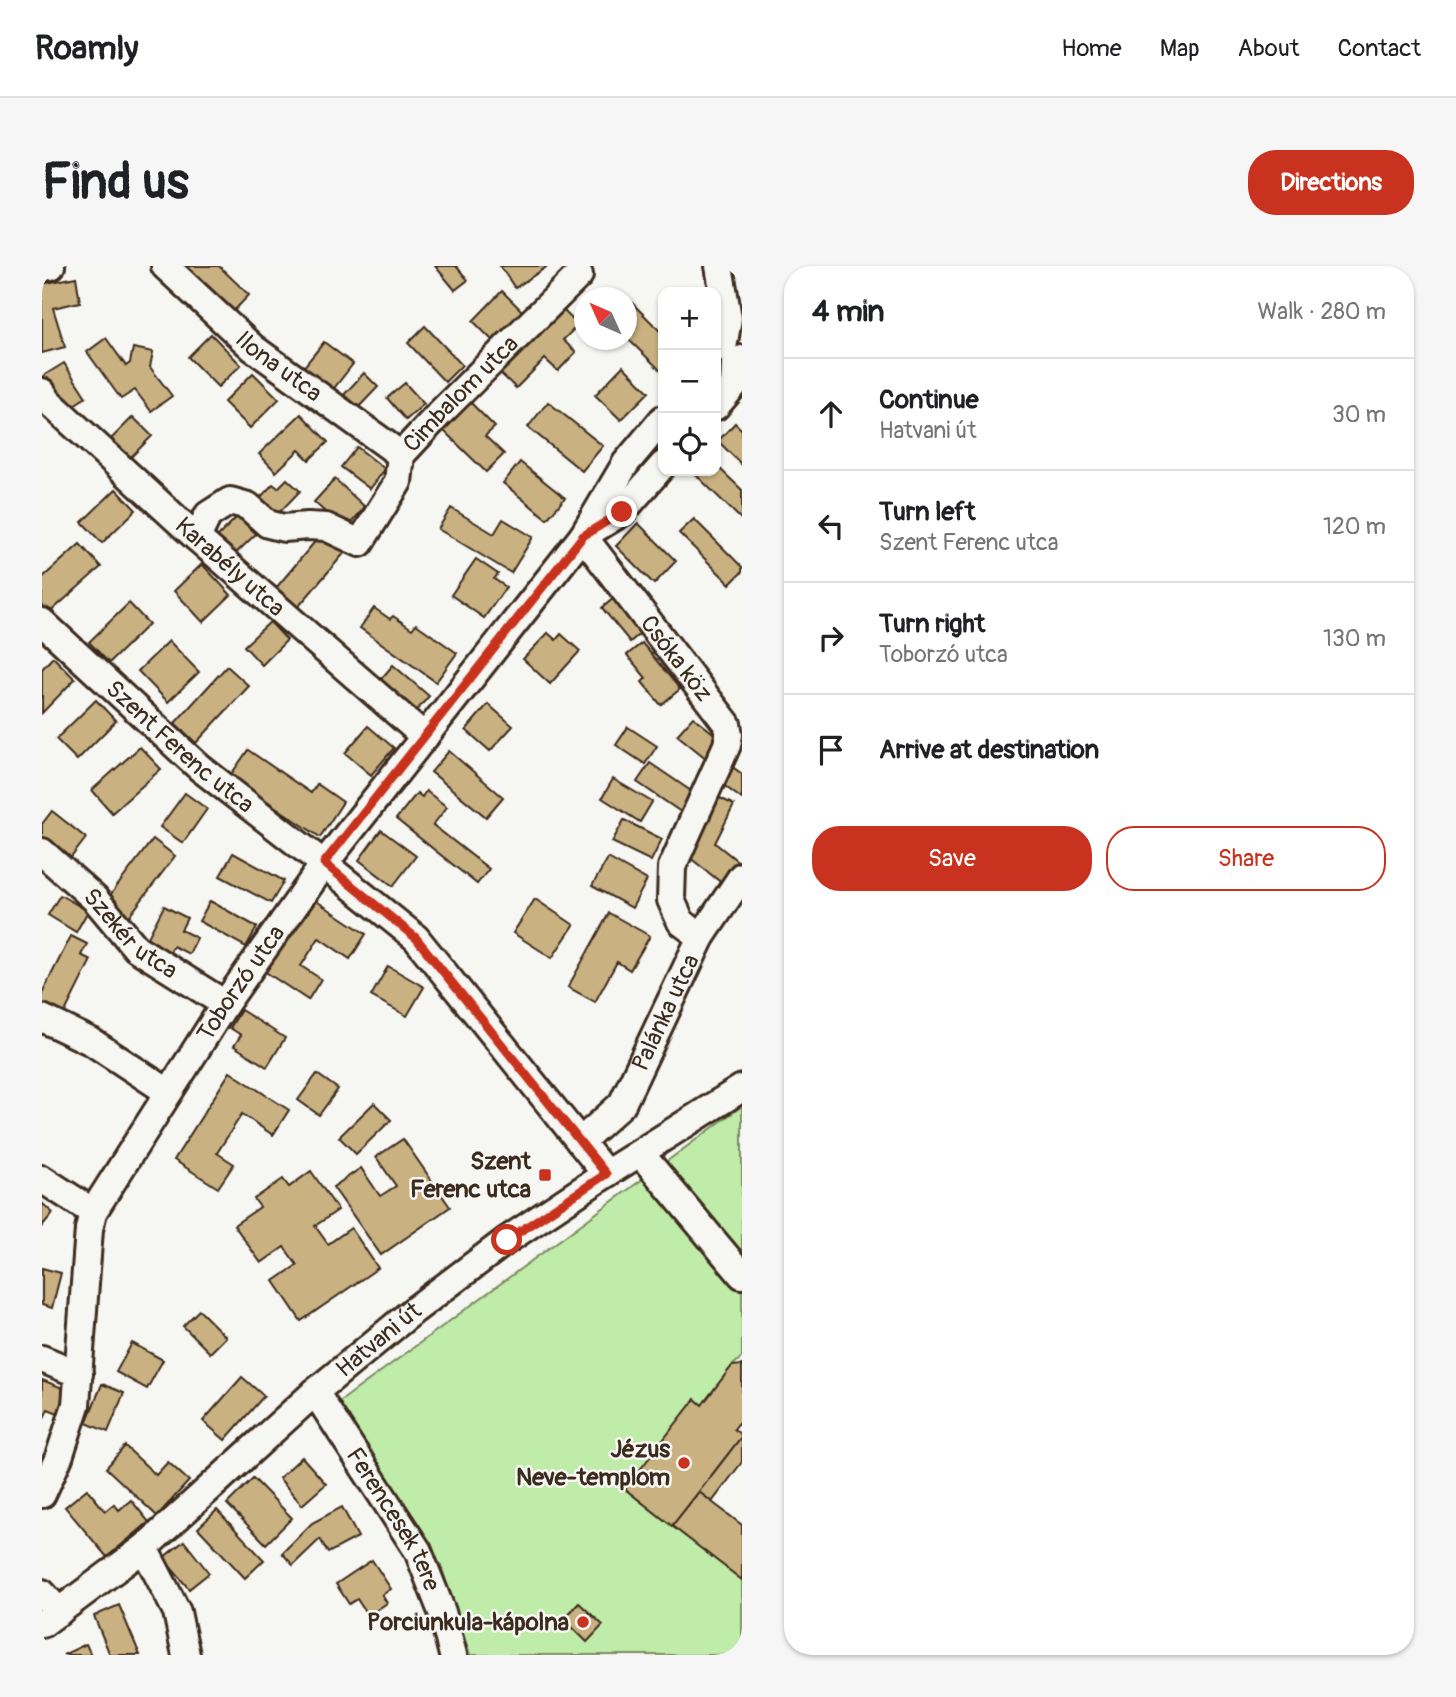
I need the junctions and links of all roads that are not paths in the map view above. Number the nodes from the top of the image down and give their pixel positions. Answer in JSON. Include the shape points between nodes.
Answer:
{"nodes":[{"id":1,"x":51,"y":266,"type":"edge"},
{"id":2,"x":165,"y":266,"type":"edge"},
{"id":3,"x":719,"y":266,"type":"edge"},
{"id":4,"x":42,"y":267,"type":"edge"},
{"id":5,"x":583,"y":269,"type":"edge"},
{"id":6,"x":729,"y":357,"type":"edge"},
{"id":7,"x":42,"y":392,"type":"edge"},
{"id":8,"x":721,"y":400,"type":"edge"},
{"id":9,"x":658,"y":425,"type":"edge"},
{"id":10,"x":401,"y":455,"type":"junction"},
{"id":11,"x":658,"y":471,"type":"edge"},
{"id":12,"x":583,"y":536,"type":"junction"},
{"id":13,"x":197,"y":538,"type":"junction"},
{"id":14,"x":42,"y":622,"type":"edge"},
{"id":15,"x":425,"y":737,"type":"junction"},
{"id":16,"x":42,"y":852,"type":"edge"},
{"id":17,"x":324,"y":863,"type":"junction"},
{"id":18,"x":742,"y":876,"type":"edge"},
{"id":19,"x":701,"y":937,"type":"junction"},
{"id":20,"x":225,"y":1004,"type":"junction"},
{"id":21,"x":42,"y":1018,"type":"edge"},
{"id":22,"x":742,"y":1088,"type":"edge"},
{"id":23,"x":168,"y":1092,"type":"junction"},
{"id":24,"x":580,"y":1142,"type":"junction"},
{"id":25,"x":640,"y":1153,"type":"junction"},
{"id":26,"x":606,"y":1174,"type":"junction"},
{"id":27,"x":42,"y":1179,"type":"edge"},
{"id":28,"x":93,"y":1212,"type":"junction"},
{"id":29,"x":742,"y":1275,"type":"edge"},
{"id":30,"x":42,"y":1359,"type":"edge"},
{"id":31,"x":79,"y":1374,"type":"junction"},
{"id":32,"x":315,"y":1392,"type":"junction"},
{"id":33,"x":42,"y":1494,"type":"edge"},
{"id":34,"x":145,"y":1548,"type":"junction"},
{"id":35,"x":48,"y":1610,"type":"edge"},
{"id":36,"x":186,"y":1655,"type":"edge"},
{"id":37,"x":453,"y":1655,"type":"edge"}],
"edges":[{"from":1,"to":4,"type":"street"},
{"from":2,"to":10,"type":"street","name":"Ilona utca","via":[[253,348]]},
{"from":3,"to":6,"type":"street"},
{"from":5,"to":10,"type":"street","name":"Cimbalom utca"},
{"from":6,"to":8,"type":"street","via":[[734,385]]},
{"from":7,"to":13,"type":"street","name":"Karabély utca"},
{"from":9,"to":12,"type":"street","name":"Toborzó utca","via":[[626,463]]},
{"from":10,"to":13,"type":"street","name":"Cimbalom utca","via":[[398,482],[360,543],[326,527],[268,524],[248,506],[230,501],[208,515]]},
{"from":11,"to":12,"type":"street","name":"Toborzó utca","via":[[622,512]]},
{"from":12,"to":15,"type":"street","name":"Toborzó utca"},
{"from":12,"to":19,"type":"street","name":"Csóka köz","via":[[727,724],[727,745],[672,867],[671,901],[681,922]]},
{"from":13,"to":15,"type":"street","name":"Karabély utca"},
{"from":14,"to":17,"type":"street","name":"Szent Ferenc utca","via":[[200,768]]},
{"from":15,"to":17,"type":"street","name":"Toborzó utca"},
{"from":16,"to":20,"type":"street","name":"Szekér utca","via":[[95,899],[136,948]]},
{"from":17,"to":20,"type":"street","name":"Toborzó utca"},
{"from":17,"to":24,"type":"street","name":"Szent Ferenc utca","via":[[416,938]]},
{"from":18,"to":19,"type":"street","name":"Palánka utca"},
{"from":19,"to":24,"type":"street","name":"Palánka utca","via":[[622,1104]]},
{"from":20,"to":23,"type":"street","name":"Toborzó utca"},
{"from":21,"to":23,"type":"street","via":[[92,1042]]},
{"from":22,"to":25,"type":"street","name":"Hatvani út"},
{"from":23,"to":28,"type":"street","name":"Toborzó utca"},
{"from":24,"to":26,"type":"street","name":"Szent Ferenc utca"},
{"from":25,"to":26,"type":"street","name":"Hatvani út"},
{"from":25,"to":29,"type":"street"},
{"from":26,"to":32,"type":"street","name":"Hatvani út","via":[[486,1256]]},
{"from":27,"to":28,"type":"street"},
{"from":28,"to":31,"type":"street","name":"Toborzó utca"},
{"from":30,"to":31,"type":"street"},
{"from":31,"to":33,"type":"street","name":"Toborzó utca","via":[[76,1405]]},
{"from":32,"to":34,"type":"street","name":"Hatvani út"},
{"from":32,"to":37,"type":"street","name":"Ferencesek tere","via":[[418,1551]]},
{"from":34,"to":35,"type":"street","name":"Hatvani út"},
{"from":34,"to":36,"type":"street","via":[[177,1612]]}]}
